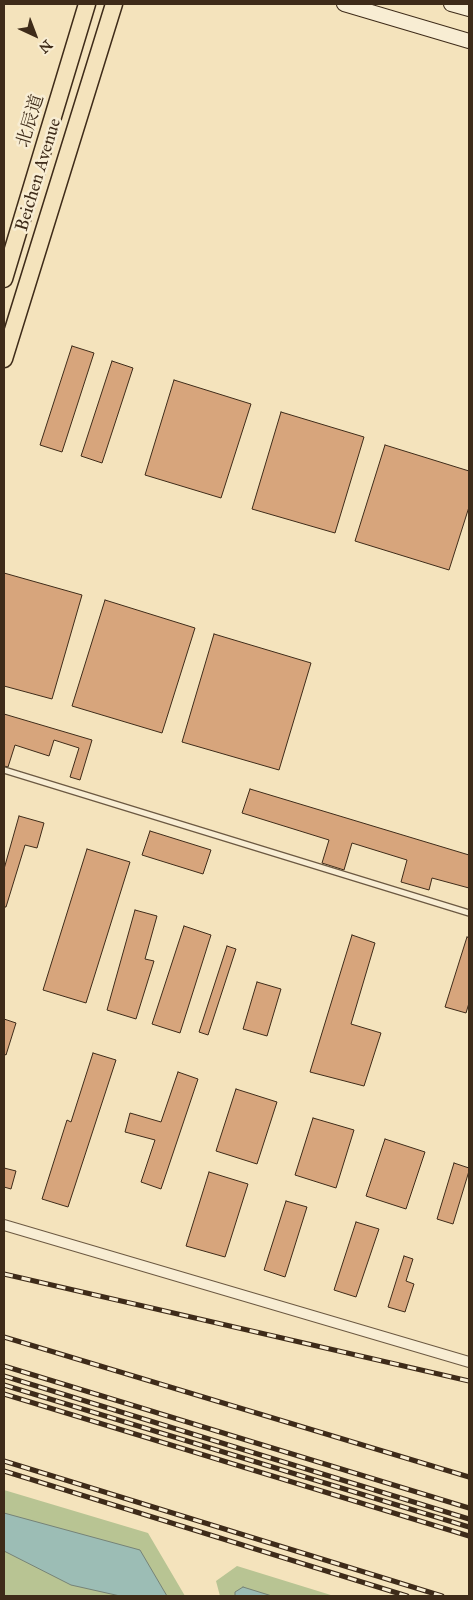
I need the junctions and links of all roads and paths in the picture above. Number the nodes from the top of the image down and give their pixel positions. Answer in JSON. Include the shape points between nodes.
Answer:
{"nodes":[{"id":1,"x":87,"y":4,"type":"edge"},
{"id":2,"x":114,"y":4,"type":"edge"},
{"id":3,"x":344,"y":4,"type":"edge"},
{"id":4,"x":451,"y":4,"type":"edge"},
{"id":5,"x":469,"y":9,"type":"edge"},
{"id":6,"x":469,"y":41,"type":"edge"},
{"id":7,"x":5,"y":268,"type":"edge"},
{"id":8,"x":4,"y":359,"type":"edge"},
{"id":9,"x":4,"y":770,"type":"edge"},
{"id":10,"x":469,"y":913,"type":"edge"},
{"id":11,"x":4,"y":1225,"type":"edge"},
{"id":12,"x":469,"y":1362,"type":"edge"}],
"edges":[{"from":1,"to":7,"type":"main road","name":"北辰道"},
{"from":2,"to":8,"type":"main road","name":"Beichen Avenue"},
{"from":3,"to":6,"type":"main road"},
{"from":4,"to":5,"type":"main road"},
{"from":9,"to":10,"type":"lane"},
{"from":11,"to":12,"type":"street"}]}
